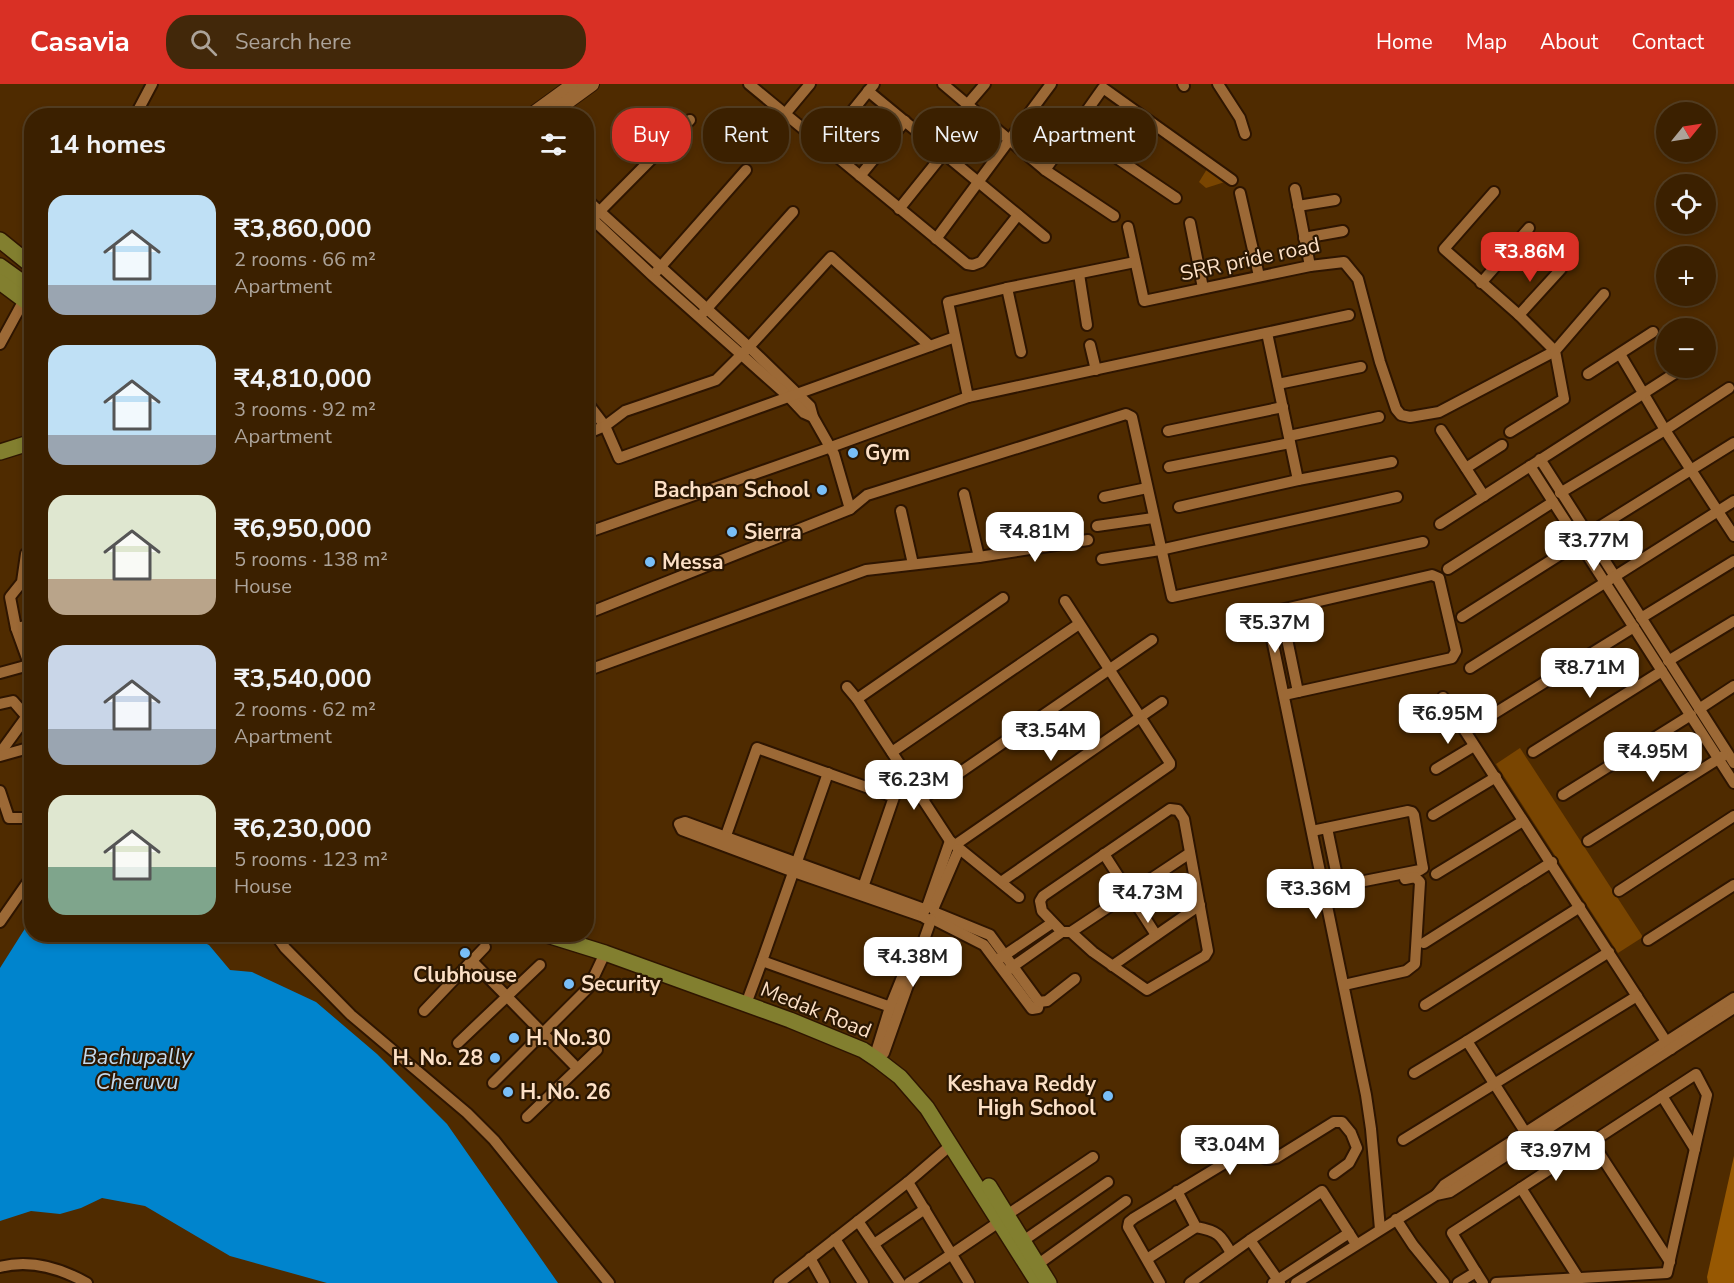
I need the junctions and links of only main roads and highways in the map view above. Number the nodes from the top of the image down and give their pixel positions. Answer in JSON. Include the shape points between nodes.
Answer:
{"nodes":[{"id":1,"x":574,"y":84,"type":"edge"},
{"id":2,"x":592,"y":84,"type":"edge"},
{"id":3,"x":541,"y":108,"type":"edge"},
{"id":4,"x":559,"y":108,"type":"edge"},
{"id":5,"x":0,"y":240,"type":"edge"},
{"id":6,"x":0,"y":254,"type":"edge"},
{"id":7,"x":24,"y":260,"type":"edge"},
{"id":8,"x":0,"y":266,"type":"edge"},
{"id":9,"x":24,"y":271,"type":"edge"},
{"id":10,"x":0,"y":282,"type":"edge"},
{"id":11,"x":24,"y":293,"type":"edge"},
{"id":12,"x":24,"y":296,"type":"edge"},
{"id":13,"x":24,"y":444,"type":"edge"},
{"id":14,"x":0,"y":452,"type":"edge"},
{"id":15,"x":594,"y":939,"type":"edge"},
{"id":16,"x":570,"y":942,"type":"edge"},
{"id":17,"x":1003,"y":1218,"type":"junction"},
{"id":18,"x":1038,"y":1283,"type":"edge"},
{"id":19,"x":1049,"y":1283,"type":"edge"}],
"edges":[{"from":1,"to":3,"type":"main road"},
{"from":2,"to":4,"type":"main road"},
{"from":5,"to":7,"type":"main road"},
{"from":6,"to":9,"type":"main road"},
{"from":8,"to":11,"type":"main road"},
{"from":10,"to":12,"type":"main road"},
{"from":13,"to":14,"type":"main road"},
{"from":15,"to":17,"type":"main road","name":"Medak Road","via":[[847,1033],[881,1051],[913,1077],[935,1103]]},
{"from":16,"to":17,"type":"main road","name":"Medak Road","via":[[863,1050],[914,1091]]},
{"from":17,"to":18,"type":"main road","name":"Medak Road"},
{"from":17,"to":19,"type":"main road","name":"Medak Road","via":[[1023,1240]]}]}
